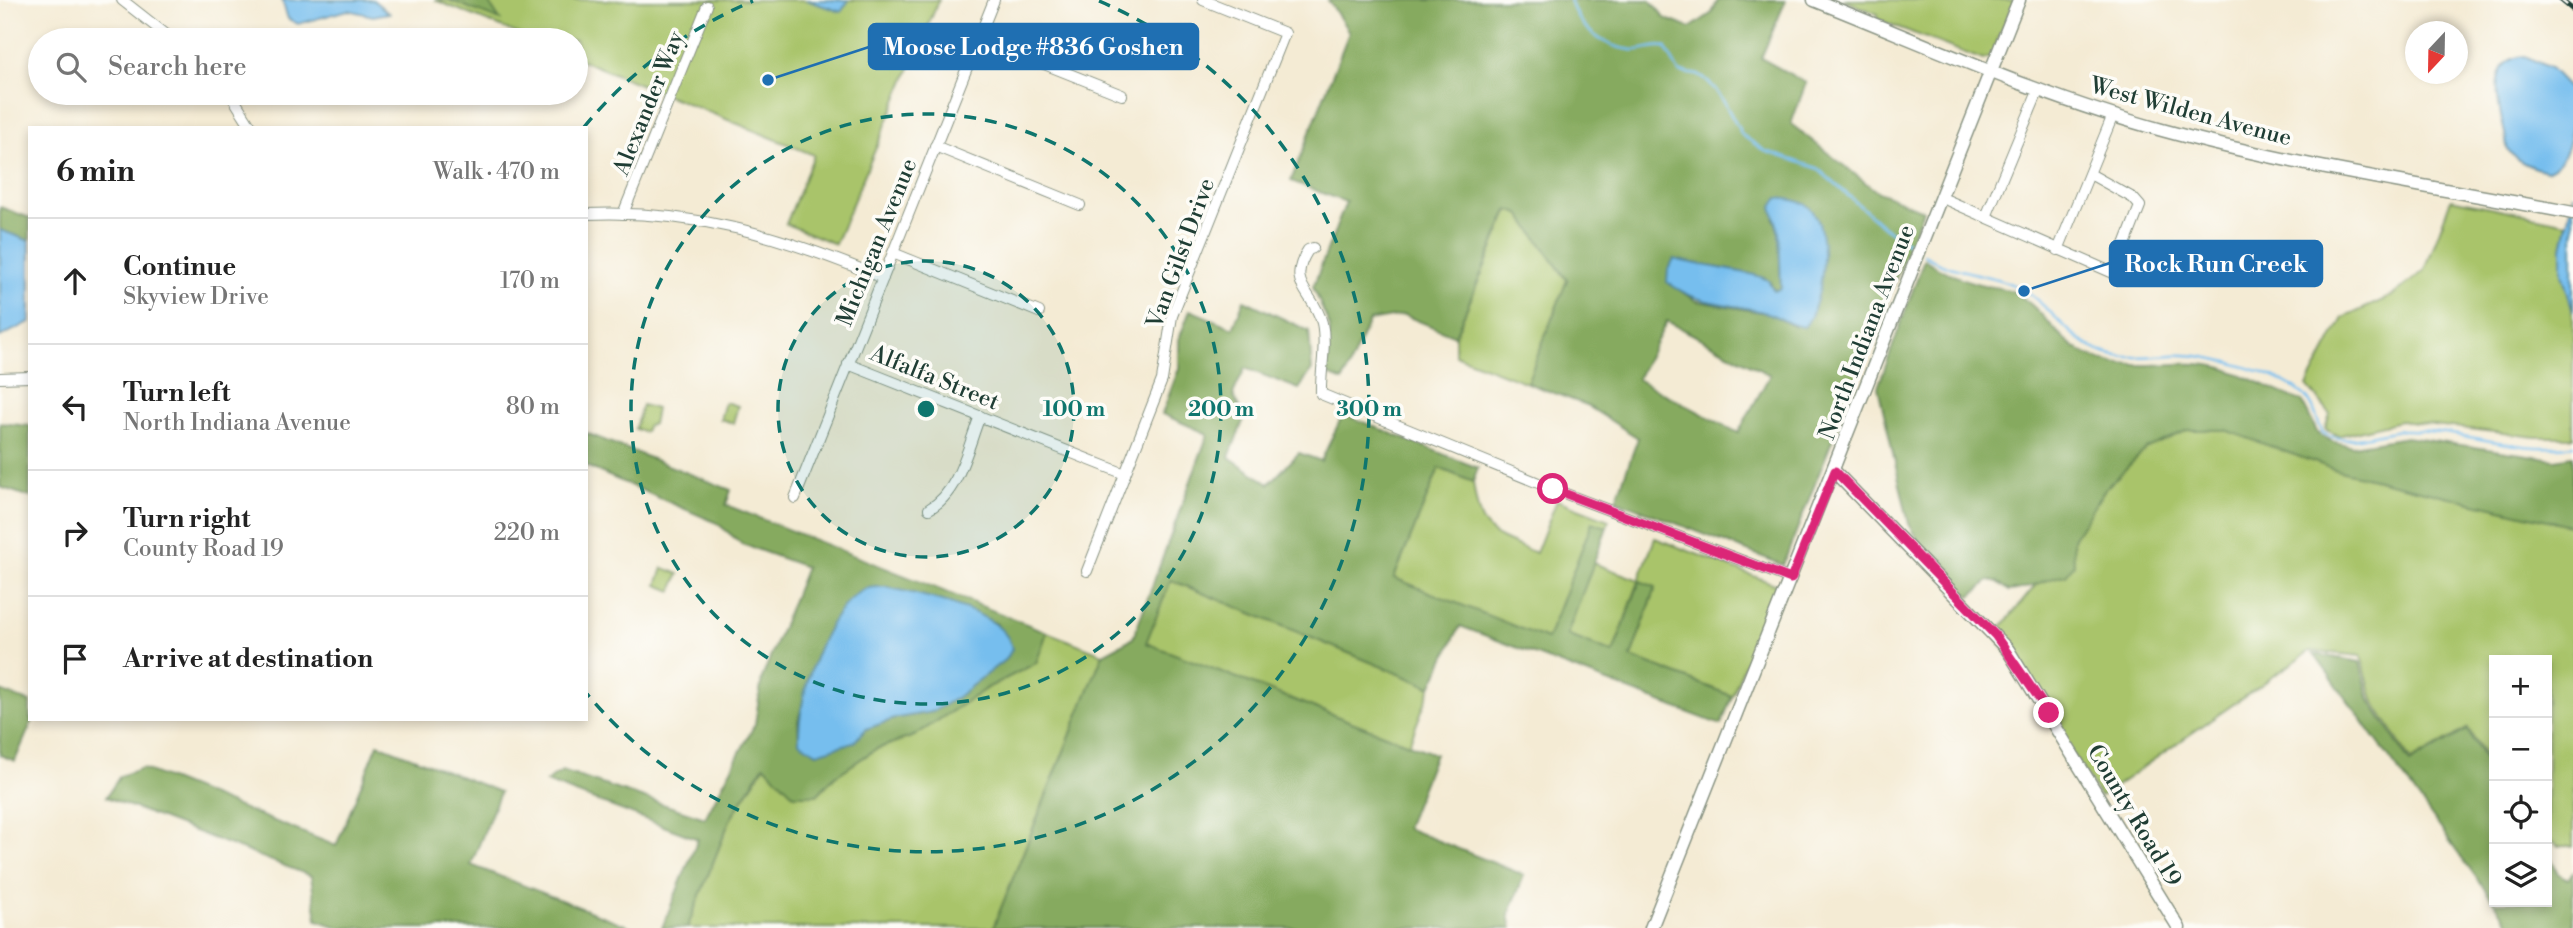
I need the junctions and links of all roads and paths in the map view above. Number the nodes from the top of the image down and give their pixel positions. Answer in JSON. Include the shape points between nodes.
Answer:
{"nodes":[{"id":1,"x":122,"y":0,"type":"edge"},
{"id":2,"x":994,"y":0,"type":"edge"},
{"id":3,"x":1203,"y":0,"type":"edge"},
{"id":4,"x":1814,"y":0,"type":"edge"},
{"id":5,"x":2019,"y":0,"type":"edge"},
{"id":6,"x":707,"y":6,"type":"dead end"},
{"id":7,"x":158,"y":28,"type":"edge"},
{"id":8,"x":979,"y":38,"type":"junction"},
{"id":9,"x":1991,"y":70,"type":"junction"},
{"id":10,"x":2039,"y":89,"type":"junction"},
{"id":11,"x":1122,"y":95,"type":"dead end"},
{"id":12,"x":238,"y":105,"type":"edge"},
{"id":13,"x":2113,"y":115,"type":"junction"},
{"id":14,"x":251,"y":126,"type":"edge"},
{"id":15,"x":935,"y":146,"type":"junction"},
{"id":16,"x":2090,"y":174,"type":"junction"},
{"id":17,"x":1940,"y":197,"type":"junction"},
{"id":18,"x":1080,"y":205,"type":"dead end"},
{"id":19,"x":2573,"y":213,"type":"edge"},
{"id":20,"x":588,"y":214,"type":"edge"},
{"id":21,"x":623,"y":214,"type":"junction"},
{"id":22,"x":1986,"y":217,"type":"junction"},
{"id":23,"x":1313,"y":248,"type":"dead end"},
{"id":24,"x":2058,"y":250,"type":"junction"},
{"id":25,"x":893,"y":253,"type":"junction"},
{"id":26,"x":883,"y":278,"type":"junction"},
{"id":27,"x":1039,"y":312,"type":"dead end"},
{"id":28,"x":848,"y":363,"type":"junction"},
{"id":29,"x":28,"y":377,"type":"edge"},
{"id":30,"x":0,"y":379,"type":"edge"},
{"id":31,"x":980,"y":416,"type":"junction"},
{"id":32,"x":1835,"y":471,"type":"junction"},
{"id":33,"x":1125,"y":474,"type":"junction"},
{"id":34,"x":795,"y":498,"type":"dead end"},
{"id":35,"x":929,"y":509,"type":"dead end"},
{"id":36,"x":1087,"y":571,"type":"dead end"},
{"id":37,"x":1791,"y":579,"type":"junction"},
{"id":38,"x":1651,"y":928,"type":"edge"},
{"id":39,"x":2179,"y":928,"type":"edge"}],
"edges":[{"from":1,"to":7,"type":"street"},
{"from":2,"to":8,"type":"street","name":"Michigan Avenue"},
{"from":3,"to":33,"type":"street","name":"Van Gilst Drive","via":[[1286,33],[1172,316],[1162,380]]},
{"from":4,"to":9,"type":"street","name":"West Wilden Avenue"},
{"from":5,"to":9,"type":"street","name":"North Indiana Avenue"},
{"from":6,"to":21,"type":"street","name":"Alexander Way"},
{"from":8,"to":11,"type":"street"},
{"from":8,"to":15,"type":"street","name":"Michigan Avenue"},
{"from":9,"to":10,"type":"street","name":"West Wilden Avenue"},
{"from":9,"to":17,"type":"street","name":"North Indiana Avenue"},
{"from":10,"to":13,"type":"street","name":"West Wilden Avenue"},
{"from":10,"to":22,"type":"street"},
{"from":12,"to":14,"type":"street"},
{"from":13,"to":16,"type":"street"},
{"from":13,"to":19,"type":"street","name":"West Wilden Avenue","via":[[2233,147]]},
{"from":15,"to":18,"type":"street"},
{"from":15,"to":25,"type":"street","name":"Michigan Avenue"},
{"from":16,"to":24,"type":"street"},
{"from":16,"to":24,"type":"street","via":[[2133,198],[2140,206],[2139,214],[2111,272]]},
{"from":17,"to":22,"type":"street"},
{"from":17,"to":32,"type":"street","name":"North Indiana Avenue"},
{"from":20,"to":21,"type":"street"},
{"from":21,"to":26,"type":"street","via":[[684,218],[754,231]]},
{"from":22,"to":24,"type":"street"},
{"from":23,"to":37,"type":"street","via":[[1298,272],[1322,324],[1321,394]]},
{"from":25,"to":26,"type":"street","name":"Michigan Avenue"},
{"from":25,"to":27,"type":"street"},
{"from":26,"to":28,"type":"street","name":"Michigan Avenue"},
{"from":28,"to":31,"type":"street","name":"Alfalfa Street"},
{"from":28,"to":34,"type":"street","name":"Michigan Avenue"},
{"from":29,"to":30,"type":"street"},
{"from":31,"to":33,"type":"street","name":"Alfalfa Street"},
{"from":31,"to":35,"type":"street","via":[[950,490],[942,503]]},
{"from":32,"to":37,"type":"street","name":"North Indiana Avenue"},
{"from":32,"to":39,"type":"street","name":"County Road 19","via":[[2008,650]]},
{"from":33,"to":36,"type":"street","name":"Van Gilst Drive"},
{"from":37,"to":38,"type":"street","name":"North Indiana Avenue"}]}
